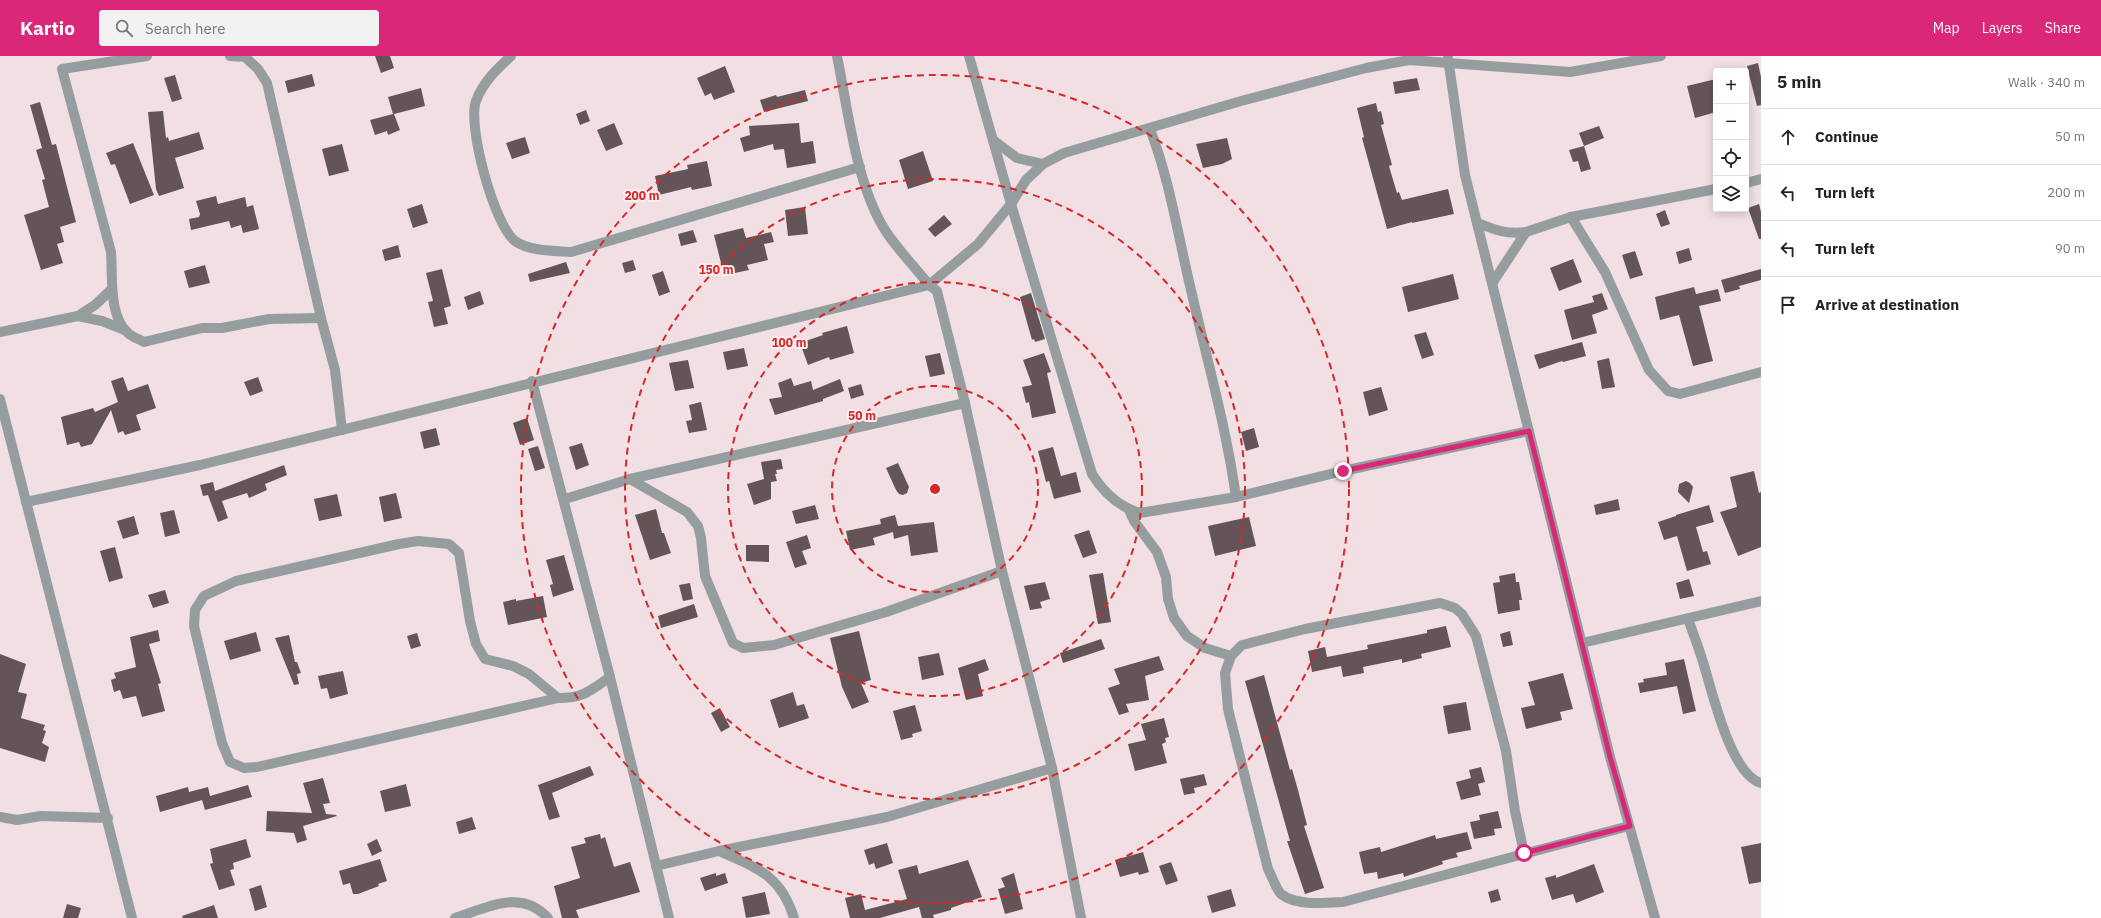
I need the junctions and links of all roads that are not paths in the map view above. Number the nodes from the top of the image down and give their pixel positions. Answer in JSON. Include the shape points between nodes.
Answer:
{"nodes":[{"id":1,"x":147,"y":56,"type":"edge"},
{"id":2,"x":230,"y":56,"type":"edge"},
{"id":3,"x":512,"y":56,"type":"edge"},
{"id":4,"x":837,"y":56,"type":"edge"},
{"id":5,"x":969,"y":56,"type":"edge"},
{"id":6,"x":1661,"y":56,"type":"edge"},
{"id":7,"x":1449,"y":59,"type":"edge"},
{"id":8,"x":1150,"y":129,"type":"junction"},
{"id":9,"x":993,"y":140,"type":"junction"},
{"id":10,"x":1043,"y":164,"type":"junction"},
{"id":11,"x":860,"y":167,"type":"junction"},
{"id":12,"x":1761,"y":179,"type":"edge"},
{"id":13,"x":1749,"y":182,"type":"edge"},
{"id":14,"x":1713,"y":190,"type":"edge"},
{"id":15,"x":1011,"y":204,"type":"junction"},
{"id":16,"x":1571,"y":217,"type":"junction"},
{"id":17,"x":1478,"y":223,"type":"junction"},
{"id":18,"x":1526,"y":232,"type":"junction"},
{"id":19,"x":1493,"y":282,"type":"junction"},
{"id":20,"x":929,"y":285,"type":"junction"},
{"id":21,"x":111,"y":290,"type":"junction"},
{"id":22,"x":78,"y":316,"type":"junction"},
{"id":23,"x":321,"y":318,"type":"junction"},
{"id":24,"x":125,"y":330,"type":"junction"},
{"id":25,"x":0,"y":332,"type":"edge"},
{"id":26,"x":1761,"y":372,"type":"edge"},
{"id":27,"x":532,"y":382,"type":"junction"},
{"id":28,"x":0,"y":399,"type":"edge"},
{"id":29,"x":965,"y":403,"type":"junction"},
{"id":30,"x":342,"y":430,"type":"junction"},
{"id":31,"x":1529,"y":431,"type":"junction"},
{"id":32,"x":630,"y":479,"type":"junction"},
{"id":33,"x":1236,"y":497,"type":"junction"},
{"id":34,"x":565,"y":499,"type":"junction"},
{"id":35,"x":26,"y":502,"type":"junction"},
{"id":36,"x":1129,"y":510,"type":"junction"},
{"id":37,"x":1002,"y":571,"type":"junction"},
{"id":38,"x":1761,"y":601,"type":"edge"},
{"id":39,"x":1688,"y":619,"type":"junction"},
{"id":40,"x":1582,"y":643,"type":"junction"},
{"id":41,"x":1232,"y":656,"type":"junction"},
{"id":42,"x":610,"y":677,"type":"junction"},
{"id":43,"x":558,"y":698,"type":"junction"},
{"id":44,"x":1052,"y":768,"type":"junction"},
{"id":45,"x":1761,"y":783,"type":"edge"},
{"id":46,"x":0,"y":817,"type":"edge"},
{"id":47,"x":108,"y":818,"type":"junction"},
{"id":48,"x":1630,"y":826,"type":"junction"},
{"id":49,"x":719,"y":851,"type":"junction"},
{"id":50,"x":1524,"y":853,"type":"junction"},
{"id":51,"x":656,"y":866,"type":"junction"},
{"id":52,"x":132,"y":918,"type":"edge"},
{"id":53,"x":455,"y":918,"type":"edge"},
{"id":54,"x":548,"y":918,"type":"edge"},
{"id":55,"x":670,"y":918,"type":"edge"},
{"id":56,"x":794,"y":918,"type":"edge"},
{"id":57,"x":1081,"y":918,"type":"edge"},
{"id":58,"x":1655,"y":918,"type":"edge"}],
"edges":[{"from":1,"to":21,"type":"street","via":[[62,69],[111,252]]},
{"from":2,"to":23,"type":"street","via":[[245,57],[258,68],[266,83]]},
{"from":3,"to":11,"type":"street","via":[[486,82],[476,101],[473,118],[484,175],[497,216],[515,241],[538,249],[571,252]]},
{"from":4,"to":11,"type":"street"},
{"from":5,"to":9,"type":"street"},
{"from":6,"to":7,"type":"street","via":[[1570,72]]},
{"from":7,"to":8,"type":"street","via":[[1409,60],[1366,68],[1241,101]]},
{"from":7,"to":17,"type":"street","via":[[1465,176]]},
{"from":8,"to":10,"type":"street","via":[[1064,154]]},
{"from":8,"to":33,"type":"street","via":[[1159,153],[1224,422]]},
{"from":9,"to":10,"type":"street","via":[[1017,158]]},
{"from":9,"to":15,"type":"street"},
{"from":10,"to":15,"type":"street","via":[[1026,180]]},
{"from":11,"to":20,"type":"street","via":[[872,204],[885,230]]},
{"from":12,"to":13,"type":"street"},
{"from":14,"to":16,"type":"street"},
{"from":15,"to":20,"type":"street","via":[[978,244]]},
{"from":15,"to":36,"type":"street","via":[[1092,474],[1110,497]]},
{"from":16,"to":18,"type":"street"},
{"from":16,"to":26,"type":"street","via":[[1605,272],[1649,370],[1668,391],[1680,394]]},
{"from":17,"to":18,"type":"street","via":[[1512,234]]},
{"from":17,"to":19,"type":"street"},
{"from":18,"to":19,"type":"street"},
{"from":19,"to":31,"type":"street"},
{"from":20,"to":27,"type":"street"},
{"from":20,"to":29,"type":"street","via":[[937,291]]},
{"from":21,"to":22,"type":"street"},
{"from":21,"to":24,"type":"street","via":[[116,312]]},
{"from":22,"to":24,"type":"street","via":[[102,321]]},
{"from":22,"to":25,"type":"street"},
{"from":23,"to":24,"type":"street","via":[[269,319],[222,328],[202,328],[144,342]]},
{"from":23,"to":30,"type":"street","via":[[335,370]]},
{"from":27,"to":30,"type":"street"},
{"from":27,"to":34,"type":"street"},
{"from":28,"to":35,"type":"street"},
{"from":29,"to":32,"type":"street"},
{"from":29,"to":37,"type":"street"},
{"from":30,"to":35,"type":"street","via":[[200,465]]},
{"from":31,"to":33,"type":"street"},
{"from":31,"to":40,"type":"street"},
{"from":32,"to":34,"type":"street"},
{"from":32,"to":37,"type":"street","via":[[687,512],[698,526],[705,576],[733,643],[743,648],[774,645],[886,612]]},
{"from":33,"to":36,"type":"street","via":[[1140,513]]},
{"from":34,"to":42,"type":"street"},
{"from":35,"to":47,"type":"street"},
{"from":36,"to":41,"type":"street","via":[[1157,552],[1166,577],[1168,599],[1178,624],[1187,636],[1205,648]]},
{"from":37,"to":44,"type":"street"},
{"from":38,"to":39,"type":"street"},
{"from":39,"to":40,"type":"street"},
{"from":39,"to":45,"type":"street","via":[[1726,737],[1745,769]]},
{"from":40,"to":48,"type":"street"},
{"from":41,"to":50,"type":"street","via":[[1242,645],[1304,629],[1440,603],[1455,608],[1476,636],[1506,751],[1514,811]]},
{"from":41,"to":50,"type":"street","via":[[1224,673],[1228,709],[1268,869],[1280,894],[1303,901],[1343,902]]},
{"from":42,"to":43,"type":"street","via":[[588,693],[575,698]]},
{"from":42,"to":51,"type":"street"},
{"from":43,"to":43,"type":"street","via":[[244,768],[230,762],[222,743],[195,634],[195,610],[204,596],[236,581],[399,544],[418,541],[449,544],[459,553],[470,621],[476,644],[485,659],[513,666],[529,674]]},
{"from":44,"to":49,"type":"street","via":[[887,817]]},
{"from":44,"to":57,"type":"street"},
{"from":46,"to":47,"type":"street","via":[[17,820],[41,816]]},
{"from":47,"to":52,"type":"street"},
{"from":48,"to":50,"type":"street"},
{"from":48,"to":58,"type":"street"},
{"from":49,"to":51,"type":"street"},
{"from":49,"to":56,"type":"street","via":[[761,870],[782,890]]},
{"from":51,"to":55,"type":"street"},
{"from":53,"to":54,"type":"street","via":[[502,902],[523,902],[540,909]]}]}
